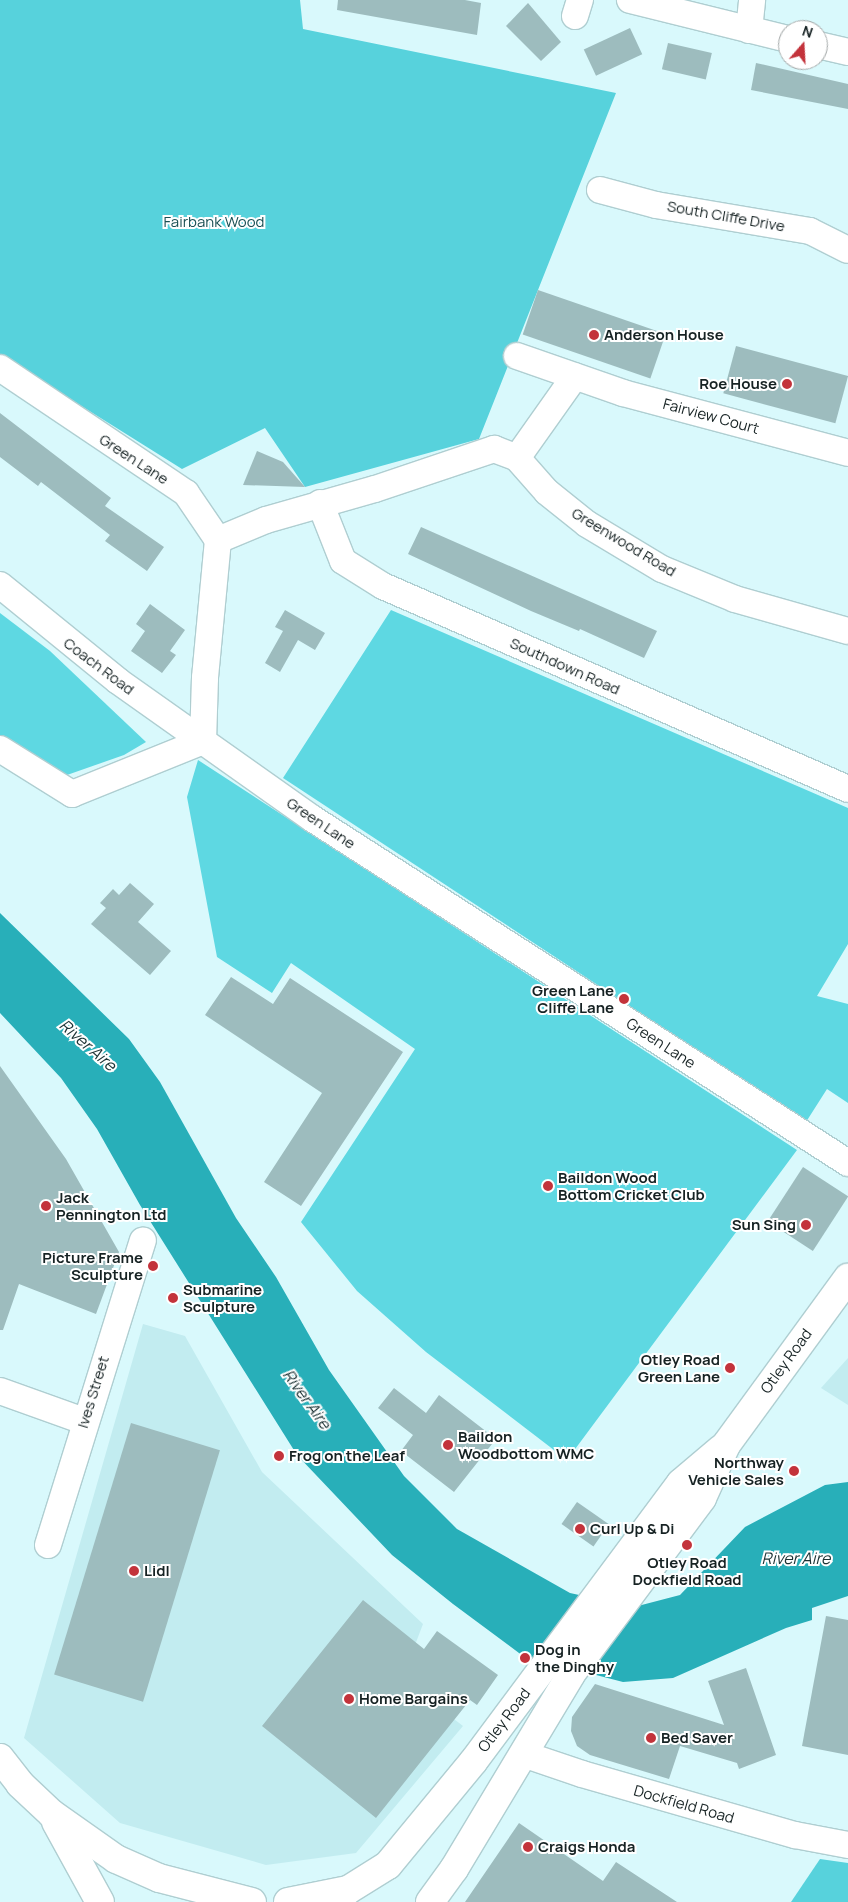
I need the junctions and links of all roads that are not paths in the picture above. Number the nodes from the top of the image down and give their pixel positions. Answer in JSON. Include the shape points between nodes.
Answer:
{"nodes":[{"id":1,"x":630,"y":0,"type":"edge"},
{"id":2,"x":752,"y":0,"type":"edge"},
{"id":3,"x":749,"y":30,"type":"junction"},
{"id":4,"x":778,"y":37,"type":"edge"},
{"id":5,"x":828,"y":47,"type":"edge"},
{"id":6,"x":848,"y":52,"type":"edge"},
{"id":7,"x":600,"y":190,"type":"dead end"},
{"id":8,"x":848,"y":250,"type":"edge"},
{"id":9,"x":517,"y":356,"type":"dead end"},
{"id":10,"x":0,"y":368,"type":"edge"},
{"id":11,"x":575,"y":376,"type":"junction"},
{"id":12,"x":848,"y":453,"type":"edge"},
{"id":13,"x":517,"y":458,"type":"junction"},
{"id":14,"x":320,"y":503,"type":"junction"},
{"id":15,"x":218,"y":540,"type":"junction"},
{"id":16,"x":0,"y":585,"type":"edge"},
{"id":17,"x":848,"y":631,"type":"edge"},
{"id":18,"x":203,"y":741,"type":"junction"},
{"id":19,"x":0,"y":749,"type":"edge"},
{"id":20,"x":848,"y":789,"type":"edge"},
{"id":21,"x":848,"y":1163,"type":"edge"},
{"id":22,"x":143,"y":1240,"type":"dead end"},
{"id":23,"x":848,"y":1278,"type":"edge"},
{"id":24,"x":0,"y":1391,"type":"edge"},
{"id":25,"x":84,"y":1421,"type":"junction"},
{"id":26,"x":726,"y":1445,"type":"junction"},
{"id":27,"x":48,"y":1545,"type":"dead end"},
{"id":28,"x":523,"y":1754,"type":"junction"},
{"id":29,"x":0,"y":1758,"type":"edge"},
{"id":30,"x":472,"y":1762,"type":"junction"},
{"id":31,"x":52,"y":1814,"type":"junction"},
{"id":32,"x":848,"y":1846,"type":"edge"},
{"id":33,"x":100,"y":1902,"type":"edge"},
{"id":34,"x":252,"y":1902,"type":"edge"},
{"id":35,"x":288,"y":1902,"type":"edge"},
{"id":36,"x":430,"y":1902,"type":"edge"}],
"edges":[{"from":1,"to":3,"type":"street"},
{"from":2,"to":3,"type":"street"},
{"from":3,"to":4,"type":"street"},
{"from":5,"to":6,"type":"street"},
{"from":7,"to":8,"type":"street","name":"South Cliffe Drive","via":[[656,205],[810,230]]},
{"from":9,"to":11,"type":"street","name":"Fairview Court"},
{"from":10,"to":15,"type":"street","name":"Green Lane","via":[[186,493]]},
{"from":11,"to":12,"type":"street","name":"Fairview Court","via":[[623,393]]},
{"from":11,"to":13,"type":"street"},
{"from":13,"to":14,"type":"street","name":"Greenwood Road","via":[[494,449],[375,489]]},
{"from":13,"to":17,"type":"street","name":"Greenwood Road","via":[[547,492],[588,524],[662,569],[735,600]]},
{"from":14,"to":15,"type":"street","name":"Greenwood Road"},
{"from":14,"to":20,"type":"street","name":"Southdown Road","via":[[343,562],[383,586]]},
{"from":15,"to":18,"type":"street","via":[[205,678]]},
{"from":16,"to":18,"type":"street","name":"Coach Road","via":[[64,640]]},
{"from":18,"to":19,"type":"street","via":[[72,794]]},
{"from":18,"to":21,"type":"street","name":"Green Lane","via":[[368,855]]},
{"from":22,"to":25,"type":"street","name":"Ives Street"},
{"from":23,"to":26,"type":"main road","name":"Otley Road"},
{"from":24,"to":25,"type":"street"},
{"from":25,"to":27,"type":"street","name":"Ives Street"},
{"from":26,"to":28,"type":"main road","name":"Otley Road","via":[[702,1498],[571,1674]]},
{"from":26,"to":30,"type":"main road","name":"Otley Road","via":[[680,1483]]},
{"from":28,"to":30,"type":"main road","via":[[504,1753]]},
{"from":28,"to":32,"type":"street","name":"Dockfield Road","via":[[777,1830]]},
{"from":28,"to":36,"type":"main road","name":"Otley Road","via":[[454,1869]]},
{"from":29,"to":31,"type":"main road","via":[[20,1784]]},
{"from":30,"to":35,"type":"main road","name":"Otley Road","via":[[402,1850],[373,1877],[348,1890]]},
{"from":31,"to":33,"type":"main road"},
{"from":31,"to":34,"type":"main road","via":[[95,1847],[159,1878]]}]}
